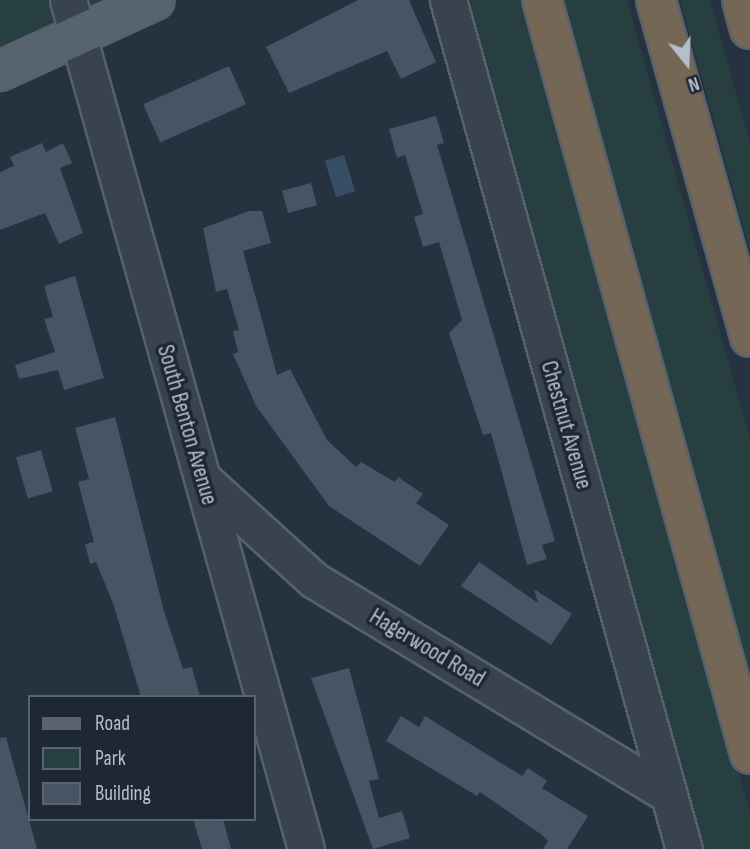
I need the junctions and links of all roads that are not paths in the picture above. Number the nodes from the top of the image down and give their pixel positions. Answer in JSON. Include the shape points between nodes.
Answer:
{"nodes":[{"id":1,"x":68,"y":0,"type":"edge"},
{"id":2,"x":155,"y":0,"type":"edge"},
{"id":3,"x":447,"y":0,"type":"edge"},
{"id":4,"x":542,"y":0,"type":"edge"},
{"id":5,"x":656,"y":0,"type":"edge"},
{"id":6,"x":742,"y":0,"type":"edge"},
{"id":7,"x":750,"y":29,"type":"edge"},
{"id":8,"x":79,"y":37,"type":"junction"},
{"id":9,"x":0,"y":71,"type":"edge"},
{"id":10,"x":750,"y":337,"type":"edge"},
{"id":11,"x":202,"y":478,"type":"junction"},
{"id":12,"x":750,"y":754,"type":"edge"},
{"id":13,"x":669,"y":795,"type":"junction"},
{"id":14,"x":306,"y":849,"type":"edge"},
{"id":15,"x":684,"y":849,"type":"edge"}],
"edges":[{"from":1,"to":8,"type":"street","name":"South Benton Avenue"},
{"from":2,"to":8,"type":"main road"},
{"from":3,"to":13,"type":"street","name":"Chestnut Avenue"},
{"from":4,"to":12,"type":"highway"},
{"from":5,"to":10,"type":"highway"},
{"from":6,"to":7,"type":"highway"},
{"from":8,"to":9,"type":"main road"},
{"from":8,"to":11,"type":"street","name":"South Benton Avenue"},
{"from":11,"to":13,"type":"street","name":"Hagerwood Road","via":[[314,580]]},
{"from":11,"to":14,"type":"street","name":"South Benton Avenue"},
{"from":13,"to":15,"type":"street","name":"Chestnut Avenue"}]}
